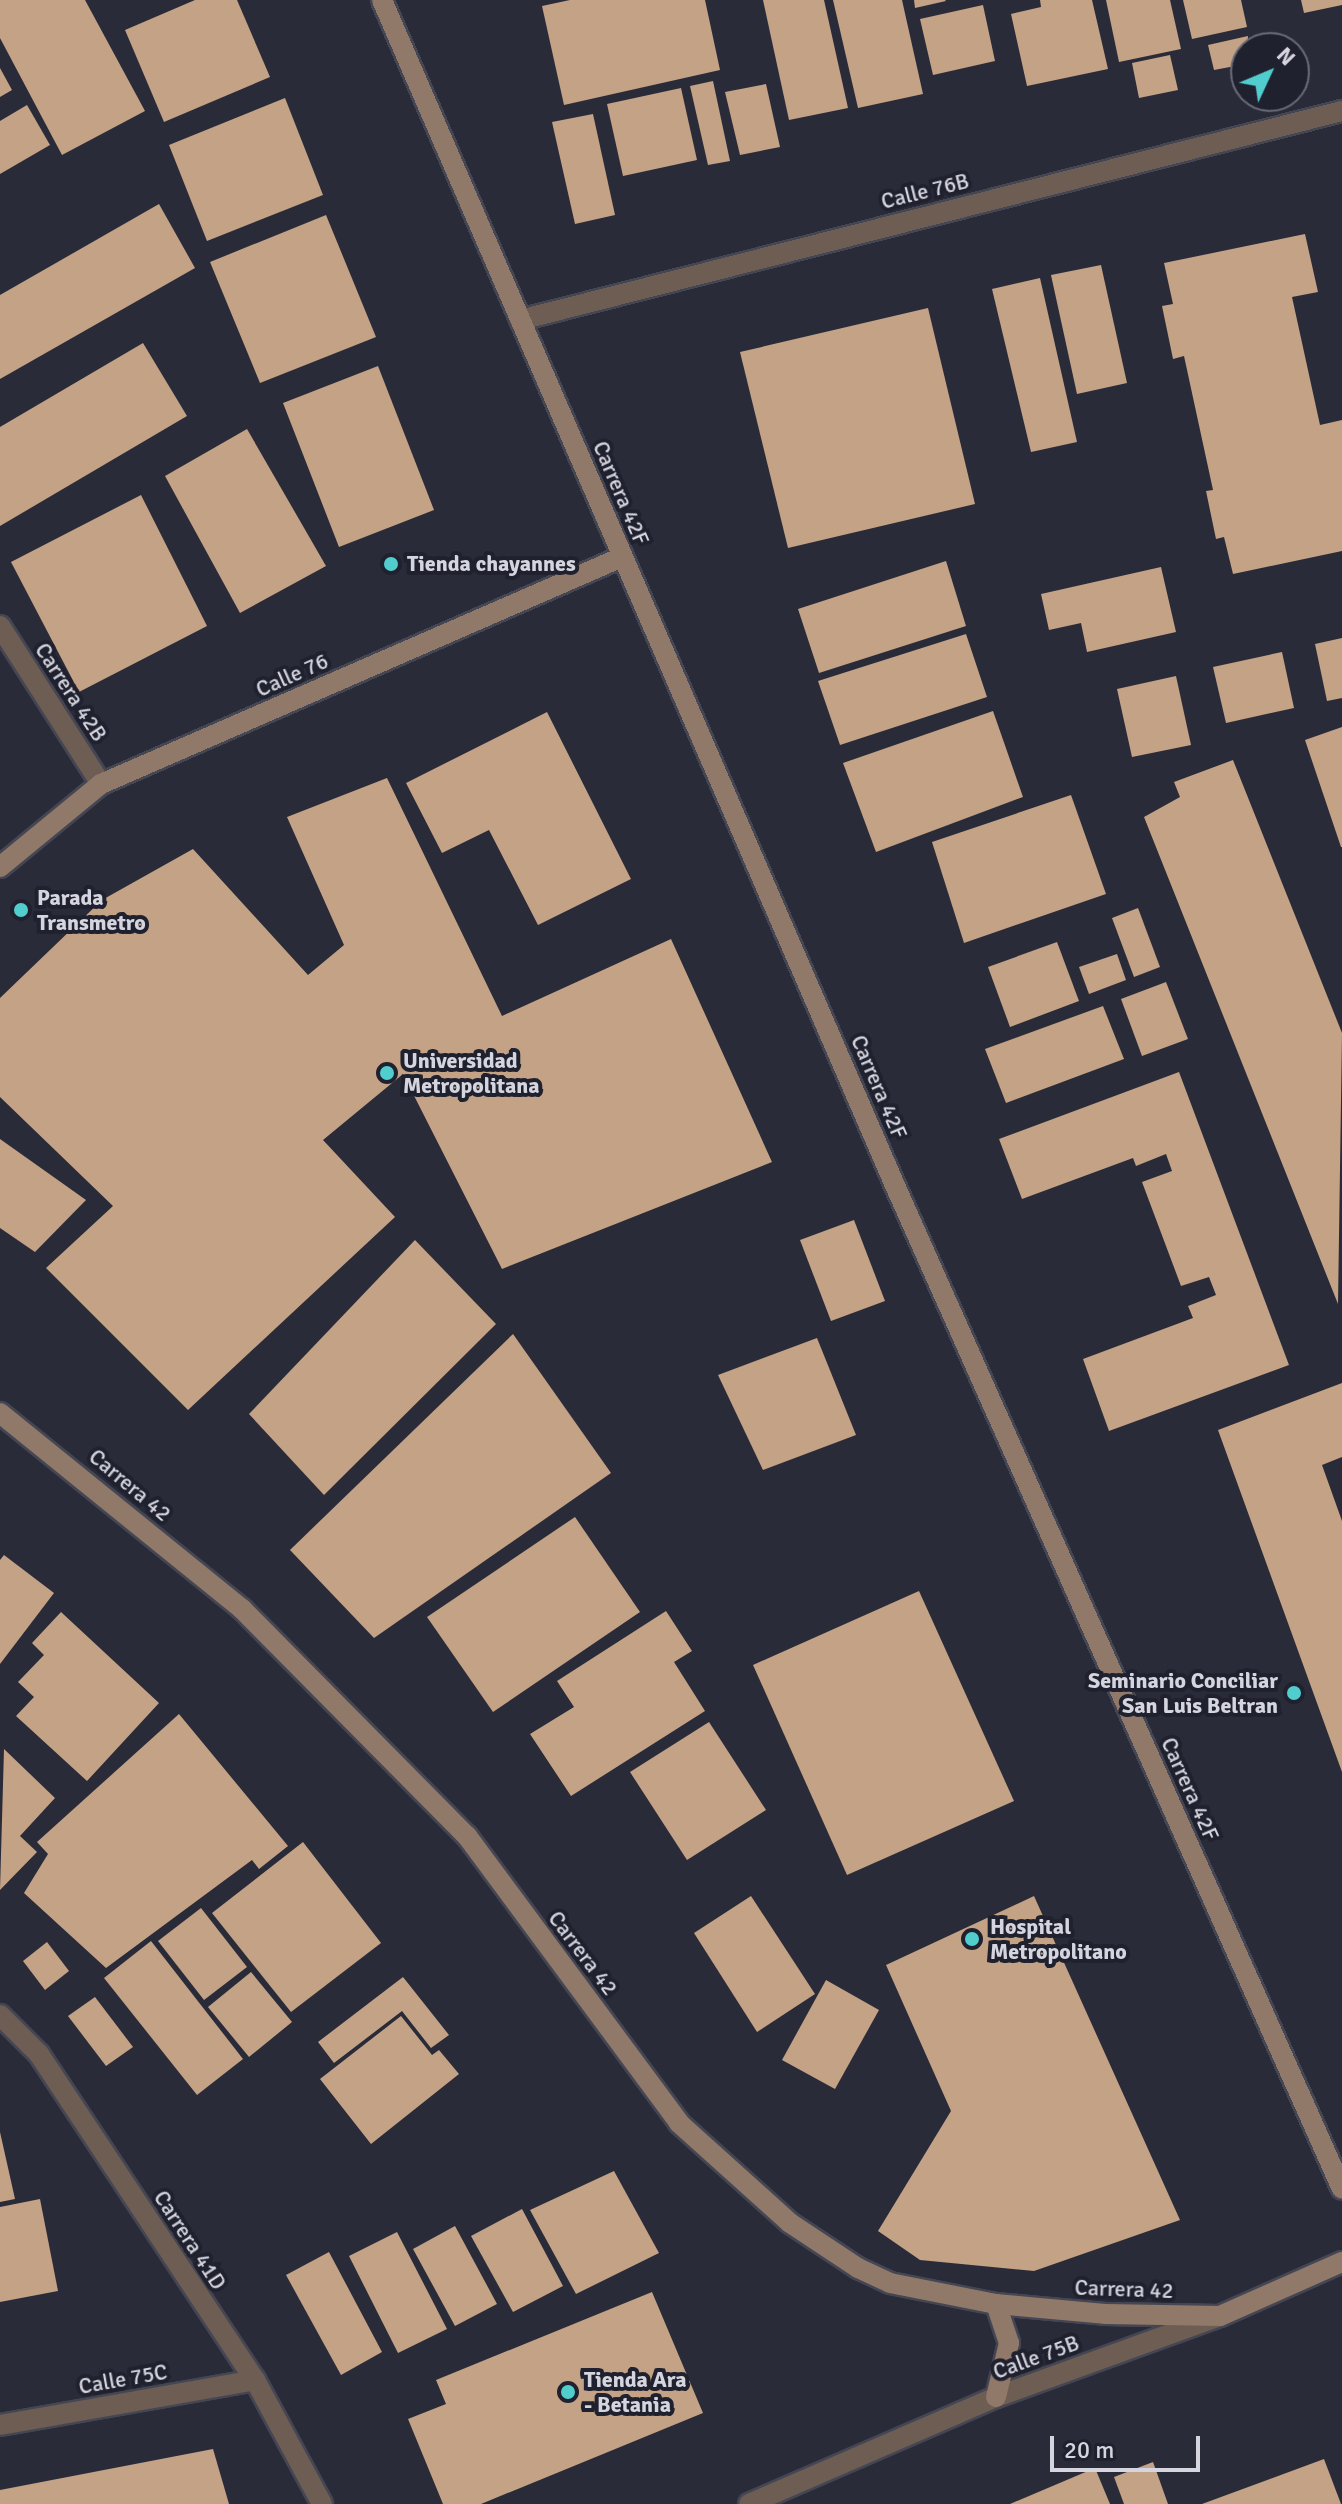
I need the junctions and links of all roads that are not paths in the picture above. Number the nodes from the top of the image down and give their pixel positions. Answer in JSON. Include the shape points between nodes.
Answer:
{"nodes":[{"id":1,"x":382,"y":0,"type":"edge"},
{"id":2,"x":1342,"y":111,"type":"edge"},
{"id":3,"x":520,"y":320,"type":"junction"},
{"id":4,"x":622,"y":557,"type":"junction"},
{"id":5,"x":0,"y":626,"type":"edge"},
{"id":6,"x":101,"y":784,"type":"junction"},
{"id":7,"x":0,"y":867,"type":"edge"},
{"id":8,"x":0,"y":1413,"type":"edge"},
{"id":9,"x":0,"y":2015,"type":"edge"},
{"id":10,"x":1342,"y":2189,"type":"edge"},
{"id":11,"x":1342,"y":2262,"type":"edge"},
{"id":12,"x":996,"y":2304,"type":"junction"},
{"id":13,"x":1220,"y":2316,"type":"junction"},
{"id":14,"x":255,"y":2380,"type":"junction"},
{"id":15,"x":996,"y":2397,"type":"junction"},
{"id":16,"x":0,"y":2425,"type":"edge"},
{"id":17,"x":322,"y":2504,"type":"edge"},
{"id":18,"x":749,"y":2504,"type":"edge"}],
"edges":[{"from":1,"to":3,"type":"street","name":"Carrera 42F"},
{"from":2,"to":3,"type":"street","name":"Calle 76B"},
{"from":3,"to":4,"type":"street","name":"Carrera 42F"},
{"from":4,"to":6,"type":"street","name":"Calle 76"},
{"from":4,"to":10,"type":"street","name":"Carrera 42F"},
{"from":5,"to":6,"type":"street","name":"Carrera 42B"},
{"from":6,"to":7,"type":"street","name":"Calle 76"},
{"from":8,"to":12,"type":"street","name":"Carrera 42","via":[[242,1609],[467,1836],[679,2123],[729,2173],[790,2223],[890,2283]]},
{"from":9,"to":14,"type":"street","name":"Carrera 41D","via":[[39,2054]]},
{"from":11,"to":13,"type":"street","name":"Calle 75B"},
{"from":12,"to":13,"type":"street","name":"Carrera 42","via":[[1105,2314]]},
{"from":12,"to":15,"type":"street","via":[[1009,2343]]},
{"from":13,"to":15,"type":"street","name":"Calle 75B"},
{"from":14,"to":16,"type":"street","name":"Calle 75C"},
{"from":14,"to":17,"type":"street","name":"Carrera 41D"},
{"from":15,"to":18,"type":"street","name":"Calle 75B"}]}
